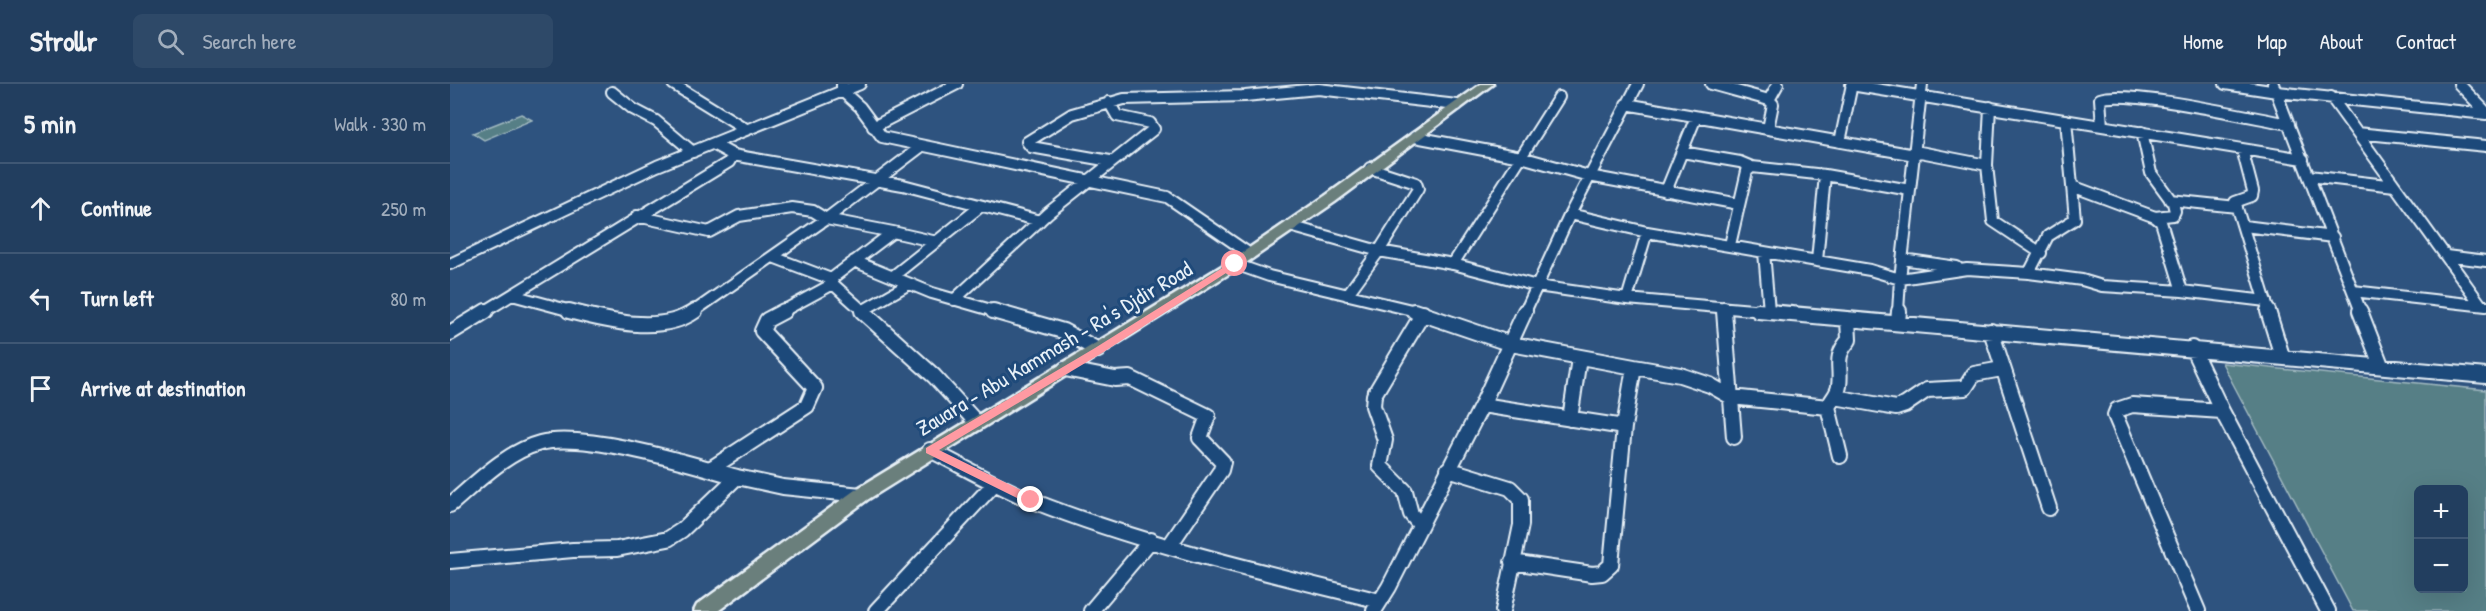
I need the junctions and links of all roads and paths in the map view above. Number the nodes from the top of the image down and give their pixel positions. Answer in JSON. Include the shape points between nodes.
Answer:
{"nodes":[{"id":1,"x":673,"y":84,"type":"edge"},
{"id":2,"x":860,"y":84,"type":"edge"},
{"id":3,"x":957,"y":84,"type":"edge"},
{"id":4,"x":1248,"y":84,"type":"edge"},
{"id":5,"x":1488,"y":84,"type":"edge"},
{"id":6,"x":1638,"y":84,"type":"edge"},
{"id":7,"x":1711,"y":84,"type":"edge"},
{"id":8,"x":1779,"y":84,"type":"edge"},
{"id":9,"x":1922,"y":84,"type":"edge"},
{"id":10,"x":2134,"y":84,"type":"edge"},
{"id":11,"x":2225,"y":84,"type":"edge"},
{"id":12,"x":2459,"y":84,"type":"edge"},
{"id":13,"x":1852,"y":85,"type":"edge"},
{"id":14,"x":1317,"y":86,"type":"edge"},
{"id":15,"x":842,"y":88,"type":"edge"},
{"id":16,"x":2275,"y":88,"type":"edge"},
{"id":17,"x":612,"y":92,"type":"dead end"},
{"id":18,"x":1245,"y":96,"type":"junction"},
{"id":19,"x":1921,"y":96,"type":"junction"},
{"id":20,"x":1559,"y":97,"type":"dead end"},
{"id":21,"x":2136,"y":98,"type":"junction"},
{"id":22,"x":2331,"y":98,"type":"junction"},
{"id":23,"x":1769,"y":100,"type":"junction"},
{"id":24,"x":1109,"y":102,"type":"junction"},
{"id":25,"x":1626,"y":104,"type":"junction"},
{"id":26,"x":1457,"y":105,"type":"junction"},
{"id":27,"x":1990,"y":107,"type":"junction"},
{"id":28,"x":2486,"y":113,"type":"edge"},
{"id":29,"x":1696,"y":117,"type":"junction"},
{"id":30,"x":2066,"y":120,"type":"junction"},
{"id":31,"x":2289,"y":124,"type":"junction"},
{"id":32,"x":2102,"y":126,"type":"junction"},
{"id":33,"x":873,"y":127,"type":"junction"},
{"id":34,"x":746,"y":129,"type":"junction"},
{"id":35,"x":1768,"y":129,"type":"junction"},
{"id":36,"x":2142,"y":132,"type":"junction"},
{"id":37,"x":2357,"y":133,"type":"junction"},
{"id":38,"x":1414,"y":137,"type":"junction"},
{"id":39,"x":1840,"y":142,"type":"junction"},
{"id":40,"x":713,"y":144,"type":"junction"},
{"id":41,"x":922,"y":146,"type":"junction"},
{"id":42,"x":2486,"y":146,"type":"edge"},
{"id":43,"x":2242,"y":149,"type":"junction"},
{"id":44,"x":693,"y":152,"type":"junction"},
{"id":45,"x":1682,"y":152,"type":"junction"},
{"id":46,"x":1915,"y":153,"type":"junction"},
{"id":47,"x":733,"y":155,"type":"junction"},
{"id":48,"x":1521,"y":157,"type":"junction"},
{"id":49,"x":2303,"y":159,"type":"junction"},
{"id":50,"x":1110,"y":161,"type":"junction"},
{"id":51,"x":1987,"y":165,"type":"junction"},
{"id":52,"x":1752,"y":167,"type":"junction"},
{"id":53,"x":1370,"y":168,"type":"junction"},
{"id":54,"x":1826,"y":175,"type":"junction"},
{"id":55,"x":1589,"y":176,"type":"junction"},
{"id":56,"x":2309,"y":176,"type":"junction"},
{"id":57,"x":877,"y":180,"type":"junction"},
{"id":58,"x":1088,"y":180,"type":"junction"},
{"id":59,"x":2072,"y":186,"type":"junction"},
{"id":60,"x":2395,"y":186,"type":"junction"},
{"id":61,"x":1910,"y":190,"type":"junction"},
{"id":62,"x":1666,"y":191,"type":"junction"},
{"id":63,"x":2170,"y":200,"type":"junction"},
{"id":64,"x":1739,"y":204,"type":"junction"},
{"id":65,"x":981,"y":206,"type":"junction"},
{"id":66,"x":2237,"y":207,"type":"junction"},
{"id":67,"x":1570,"y":214,"type":"junction"},
{"id":68,"x":637,"y":216,"type":"junction"},
{"id":69,"x":2155,"y":217,"type":"junction"},
{"id":70,"x":826,"y":219,"type":"junction"},
{"id":71,"x":1040,"y":221,"type":"junction"},
{"id":72,"x":1290,"y":226,"type":"junction"},
{"id":73,"x":2244,"y":226,"type":"junction"},
{"id":74,"x":892,"y":232,"type":"junction"},
{"id":75,"x":1647,"y":232,"type":"junction"},
{"id":76,"x":2332,"y":237,"type":"junction"},
{"id":77,"x":937,"y":242,"type":"junction"},
{"id":78,"x":1730,"y":244,"type":"junction"},
{"id":79,"x":1379,"y":251,"type":"junction"},
{"id":80,"x":1764,"y":252,"type":"junction"},
{"id":81,"x":2041,"y":253,"type":"junction"},
{"id":82,"x":1250,"y":254,"type":"junction"},
{"id":83,"x":2446,"y":256,"type":"junction"},
{"id":84,"x":773,"y":257,"type":"junction"},
{"id":85,"x":1902,"y":259,"type":"junction"},
{"id":86,"x":854,"y":261,"type":"junction"},
{"id":87,"x":1817,"y":261,"type":"junction"},
{"id":88,"x":2486,"y":261,"type":"edge"},
{"id":89,"x":450,"y":264,"type":"edge"},
{"id":90,"x":1235,"y":264,"type":"junction"},
{"id":91,"x":1453,"y":264,"type":"junction"},
{"id":92,"x":1967,"y":269,"type":"junction"},
{"id":93,"x":2029,"y":273,"type":"junction"},
{"id":94,"x":892,"y":277,"type":"junction"},
{"id":95,"x":1900,"y":279,"type":"junction"},
{"id":96,"x":832,"y":281,"type":"junction"},
{"id":97,"x":909,"y":284,"type":"junction"},
{"id":98,"x":1537,"y":286,"type":"junction"},
{"id":99,"x":2182,"y":291,"type":"junction"},
{"id":100,"x":2353,"y":291,"type":"junction"},
{"id":101,"x":512,"y":295,"type":"junction"},
{"id":102,"x":1347,"y":295,"type":"junction"},
{"id":103,"x":1627,"y":298,"type":"junction"},
{"id":104,"x":954,"y":300,"type":"junction"},
{"id":105,"x":2266,"y":301,"type":"junction"},
{"id":106,"x":2483,"y":306,"type":"edge"},
{"id":107,"x":1724,"y":307,"type":"junction"},
{"id":108,"x":862,"y":311,"type":"junction"},
{"id":109,"x":1769,"y":311,"type":"junction"},
{"id":110,"x":1423,"y":313,"type":"junction"},
{"id":111,"x":1848,"y":319,"type":"junction"},
{"id":112,"x":1898,"y":322,"type":"junction"},
{"id":113,"x":1991,"y":331,"type":"junction"},
{"id":114,"x":450,"y":333,"type":"edge"},
{"id":115,"x":1511,"y":344,"type":"junction"},
{"id":116,"x":2192,"y":348,"type":"junction"},
{"id":117,"x":1098,"y":350,"type":"junction"},
{"id":118,"x":2282,"y":356,"type":"junction"},
{"id":119,"x":1579,"y":358,"type":"junction"},
{"id":120,"x":2381,"y":365,"type":"junction"},
{"id":121,"x":1634,"y":367,"type":"junction"},
{"id":122,"x":1065,"y":369,"type":"junction"},
{"id":123,"x":2002,"y":369,"type":"junction"},
{"id":124,"x":2486,"y":376,"type":"edge"},
{"id":125,"x":1731,"y":397,"type":"junction"},
{"id":126,"x":1832,"y":402,"type":"junction"},
{"id":127,"x":1482,"y":405,"type":"junction"},
{"id":128,"x":2222,"y":411,"type":"junction"},
{"id":129,"x":1570,"y":419,"type":"junction"},
{"id":130,"x":977,"y":423,"type":"junction"},
{"id":131,"x":1624,"y":427,"type":"junction"},
{"id":132,"x":1734,"y":437,"type":"dead end"},
{"id":133,"x":930,"y":450,"type":"junction"},
{"id":134,"x":1840,"y":456,"type":"dead end"},
{"id":135,"x":710,"y":469,"type":"junction"},
{"id":136,"x":1448,"y":469,"type":"junction"},
{"id":137,"x":736,"y":477,"type":"junction"},
{"id":138,"x":994,"y":484,"type":"junction"},
{"id":139,"x":861,"y":495,"type":"junction"},
{"id":140,"x":450,"y":505,"type":"edge"},
{"id":141,"x":2049,"y":508,"type":"dead end"},
{"id":142,"x":1420,"y":525,"type":"junction"},
{"id":143,"x":1151,"y":540,"type":"junction"},
{"id":144,"x":1170,"y":545,"type":"junction"},
{"id":145,"x":450,"y":561,"type":"edge"},
{"id":146,"x":1512,"y":562,"type":"junction"},
{"id":147,"x":1377,"y":606,"type":"edge"},
{"id":148,"x":713,"y":609,"type":"edge"},
{"id":149,"x":876,"y":611,"type":"edge"},
{"id":150,"x":1091,"y":611,"type":"edge"},
{"id":151,"x":1503,"y":611,"type":"edge"},
{"id":152,"x":2198,"y":611,"type":"edge"},
{"id":153,"x":2328,"y":611,"type":"edge"}],
"edges":[{"from":1,"to":34,"type":"street"},
{"from":2,"to":15,"type":"street"},
{"from":3,"to":33,"type":"street"},
{"from":4,"to":18,"type":"street"},
{"from":5,"to":26,"type":"main road","name":"Zauara - Abu Kammash - Ra's Djdir Road"},
{"from":6,"to":25,"type":"street"},
{"from":7,"to":23,"type":"street"},
{"from":8,"to":23,"type":"street"},
{"from":9,"to":19,"type":"street"},
{"from":10,"to":21,"type":"street"},
{"from":11,"to":16,"type":"street"},
{"from":12,"to":28,"type":"street"},
{"from":13,"to":19,"type":"street"},
{"from":13,"to":39,"type":"street"},
{"from":14,"to":18,"type":"street"},
{"from":14,"to":26,"type":"street"},
{"from":15,"to":33,"type":"street"},
{"from":15,"to":34,"type":"street"},
{"from":16,"to":22,"type":"street"},
{"from":16,"to":31,"type":"street"},
{"from":17,"to":44,"type":"street"},
{"from":18,"to":24,"type":"street"},
{"from":19,"to":27,"type":"street"},
{"from":19,"to":46,"type":"street"},
{"from":20,"to":48,"type":"street"},
{"from":21,"to":31,"type":"street"},
{"from":21,"to":32,"type":"street","via":[[2100,99]]},
{"from":22,"to":28,"type":"street"},
{"from":22,"to":37,"type":"street"},
{"from":23,"to":35,"type":"street","via":[[1773,104]]},
{"from":24,"to":50,"type":"street","via":[[1117,116],[1154,126],[1149,135]]},
{"from":24,"to":50,"type":"street","via":[[1072,114],[1027,142],[1031,147]]},
{"from":25,"to":29,"type":"street"},
{"from":25,"to":55,"type":"street"},
{"from":26,"to":38,"type":"main road","name":"Zauara - Abu Kammash - Ra's Djdir Road"},
{"from":27,"to":30,"type":"street"},
{"from":27,"to":51,"type":"street"},
{"from":29,"to":35,"type":"street"},
{"from":29,"to":45,"type":"street"},
{"from":30,"to":32,"type":"street"},
{"from":30,"to":59,"type":"street"},
{"from":31,"to":49,"type":"street"},
{"from":32,"to":36,"type":"street"},
{"from":33,"to":41,"type":"street","via":[[882,137]]},
{"from":34,"to":40,"type":"street"},
{"from":35,"to":39,"type":"street"},
{"from":36,"to":43,"type":"street"},
{"from":36,"to":63,"type":"street","via":[[2151,173]]},
{"from":37,"to":42,"type":"street"},
{"from":37,"to":60,"type":"street"},
{"from":38,"to":48,"type":"street"},
{"from":38,"to":53,"type":"main road","name":"Zauara - Abu Kammash - Ra's Djdir Road"},
{"from":39,"to":46,"type":"street"},
{"from":40,"to":44,"type":"street"},
{"from":40,"to":47,"type":"street"},
{"from":41,"to":57,"type":"street"},
{"from":41,"to":58,"type":"street"},
{"from":43,"to":49,"type":"street"},
{"from":43,"to":66,"type":"street","via":[[2253,191],[2252,196],[2235,202]]},
{"from":44,"to":89,"type":"street"},
{"from":45,"to":52,"type":"street"},
{"from":45,"to":62,"type":"street"},
{"from":46,"to":51,"type":"street"},
{"from":46,"to":61,"type":"street"},
{"from":47,"to":57,"type":"street"},
{"from":47,"to":68,"type":"street","via":[[729,162]]},
{"from":48,"to":55,"type":"street"},
{"from":48,"to":91,"type":"street"},
{"from":49,"to":56,"type":"street"},
{"from":50,"to":58,"type":"street"},
{"from":51,"to":81,"type":"street","via":[[1993,221]]},
{"from":52,"to":54,"type":"street"},
{"from":52,"to":64,"type":"street","via":[[1747,171]]},
{"from":53,"to":72,"type":"main road","name":"Zauara - Abu Kammash - Ra's Djdir Road"},
{"from":53,"to":79,"type":"street","via":[[1416,183],[1418,189]]},
{"from":54,"to":61,"type":"street"},
{"from":54,"to":87,"type":"street"},
{"from":55,"to":62,"type":"street"},
{"from":55,"to":67,"type":"street"},
{"from":56,"to":60,"type":"street"},
{"from":56,"to":76,"type":"street"},
{"from":57,"to":65,"type":"street"},
{"from":57,"to":70,"type":"street"},
{"from":58,"to":71,"type":"street"},
{"from":58,"to":82,"type":"street","via":[[1167,197]]},
{"from":59,"to":69,"type":"street"},
{"from":59,"to":81,"type":"street","via":[[2074,219],[2048,236]]},
{"from":60,"to":83,"type":"street"},
{"from":61,"to":85,"type":"street"},
{"from":62,"to":64,"type":"street"},
{"from":63,"to":66,"type":"street"},
{"from":63,"to":69,"type":"street","via":[[2173,215]]},
{"from":64,"to":78,"type":"street"},
{"from":65,"to":71,"type":"street"},
{"from":65,"to":77,"type":"street"},
{"from":66,"to":73,"type":"street"},
{"from":67,"to":75,"type":"street"},
{"from":67,"to":98,"type":"street"},
{"from":68,"to":70,"type":"street","via":[[709,232],[739,216],[760,211],[792,208],[813,211]]},
{"from":68,"to":101,"type":"street"},
{"from":69,"to":99,"type":"street","via":[[2164,225]]},
{"from":70,"to":74,"type":"street"},
{"from":70,"to":84,"type":"street"},
{"from":71,"to":104,"type":"street"},
{"from":72,"to":79,"type":"street"},
{"from":72,"to":82,"type":"main road","name":"Zauara - Abu Kammash - Ra's Djdir Road"},
{"from":73,"to":76,"type":"street"},
{"from":73,"to":105,"type":"street"},
{"from":74,"to":77,"type":"street"},
{"from":74,"to":86,"type":"street"},
{"from":75,"to":78,"type":"street"},
{"from":75,"to":103,"type":"street"},
{"from":76,"to":100,"type":"street"},
{"from":77,"to":94,"type":"street"},
{"from":78,"to":80,"type":"street"},
{"from":79,"to":91,"type":"street"},
{"from":79,"to":102,"type":"street"},
{"from":80,"to":87,"type":"street"},
{"from":80,"to":109,"type":"street"},
{"from":81,"to":93,"type":"street"},
{"from":82,"to":90,"type":"main road","name":"Zauara - Abu Kammash - Ra's Djdir Road"},
{"from":83,"to":88,"type":"street"},
{"from":83,"to":106,"type":"street"},
{"from":84,"to":96,"type":"street"},
{"from":84,"to":101,"type":"street","via":[[694,313],[672,322],[620,322]]},
{"from":85,"to":92,"type":"street"},
{"from":85,"to":95,"type":"street"},
{"from":86,"to":94,"type":"street"},
{"from":86,"to":96,"type":"street"},
{"from":87,"to":95,"type":"street"},
{"from":90,"to":102,"type":"street"},
{"from":90,"to":117,"type":"main road","name":"Zauara - Abu Kammash - Ra's Djdir Road"},
{"from":91,"to":98,"type":"street"},
{"from":92,"to":93,"type":"street"},
{"from":92,"to":95,"type":"street"},
{"from":93,"to":99,"type":"street","via":[[2102,286]]},
{"from":94,"to":97,"type":"street"},
{"from":95,"to":112,"type":"street"},
{"from":96,"to":108,"type":"street"},
{"from":96,"to":135,"type":"street","via":[[767,320],[762,331],[815,387],[807,406]]},
{"from":97,"to":104,"type":"street"},
{"from":97,"to":108,"type":"street"},
{"from":98,"to":103,"type":"street"},
{"from":98,"to":115,"type":"street"},
{"from":99,"to":105,"type":"street"},
{"from":100,"to":106,"type":"street"},
{"from":100,"to":120,"type":"street"},
{"from":101,"to":114,"type":"street"},
{"from":102,"to":110,"type":"street"},
{"from":103,"to":107,"type":"street"},
{"from":104,"to":117,"type":"street","via":[[1063,331]]},
{"from":105,"to":118,"type":"street"},
{"from":107,"to":109,"type":"street"},
{"from":107,"to":125,"type":"street"},
{"from":108,"to":130,"type":"street","via":[[934,376]]},
{"from":109,"to":111,"type":"street"},
{"from":110,"to":115,"type":"street"},
{"from":110,"to":142,"type":"street","via":[[1374,395],[1373,406],[1384,440],[1380,466],[1405,491],[1411,514]]},
{"from":111,"to":112,"type":"street"},
{"from":111,"to":126,"type":"street","via":[[1849,340],[1838,354],[1839,387]]},
{"from":112,"to":113,"type":"street"},
{"from":113,"to":116,"type":"street"},
{"from":113,"to":123,"type":"street"},
{"from":115,"to":119,"type":"street"},
{"from":115,"to":127,"type":"street"},
{"from":116,"to":118,"type":"street"},
{"from":116,"to":128,"type":"street"},
{"from":117,"to":122,"type":"main road","name":"Zauara - Abu Kammash - Ra's Djdir Road"},
{"from":118,"to":120,"type":"street"},
{"from":119,"to":121,"type":"street"},
{"from":119,"to":129,"type":"street"},
{"from":120,"to":124,"type":"street"},
{"from":121,"to":125,"type":"street","via":[[1710,384]]},
{"from":121,"to":131,"type":"street"},
{"from":122,"to":130,"type":"main road","name":"Zauara - Abu Kammash - Ra's Djdir Road"},
{"from":122,"to":144,"type":"street","via":[[1115,380],[1130,378],[1208,416],[1200,438],[1223,462],[1221,470]]},
{"from":123,"to":126,"type":"street","via":[[1974,374],[1965,388],[1927,390],[1896,408]]},
{"from":123,"to":141,"type":"street"},
{"from":125,"to":126,"type":"street"},
{"from":125,"to":132,"type":"street"},
{"from":126,"to":134,"type":"street"},
{"from":127,"to":129,"type":"street"},
{"from":127,"to":136,"type":"street"},
{"from":128,"to":152,"type":"street","via":[[2132,405],[2116,410],[2115,415]]},
{"from":128,"to":153,"type":"street"},
{"from":129,"to":131,"type":"street"},
{"from":130,"to":133,"type":"main road","name":"Zauara - Abu Kammash - Ra's Djdir Road"},
{"from":131,"to":146,"type":"street","via":[[1611,565],[1602,573],[1592,574]]},
{"from":133,"to":138,"type":"street"},
{"from":133,"to":139,"type":"main road","name":"Zauara - Abu Kammash - Ra's Djdir Road"},
{"from":135,"to":137,"type":"street"},
{"from":135,"to":140,"type":"street","via":[[574,440],[540,443],[494,469]]},
{"from":136,"to":142,"type":"street"},
{"from":136,"to":146,"type":"street","via":[[1519,493],[1522,503]]},
{"from":137,"to":139,"type":"street","via":[[783,487]]},
{"from":137,"to":145,"type":"street","via":[[668,539],[617,549]]},
{"from":138,"to":143,"type":"street"},
{"from":138,"to":149,"type":"street"},
{"from":139,"to":148,"type":"main road","name":"Zauara - Abu Kammash - Ra's Djdir Road"},
{"from":142,"to":147,"type":"street"},
{"from":143,"to":144,"type":"street"},
{"from":143,"to":150,"type":"street"},
{"from":144,"to":147,"type":"street"},
{"from":146,"to":151,"type":"street"}]}
